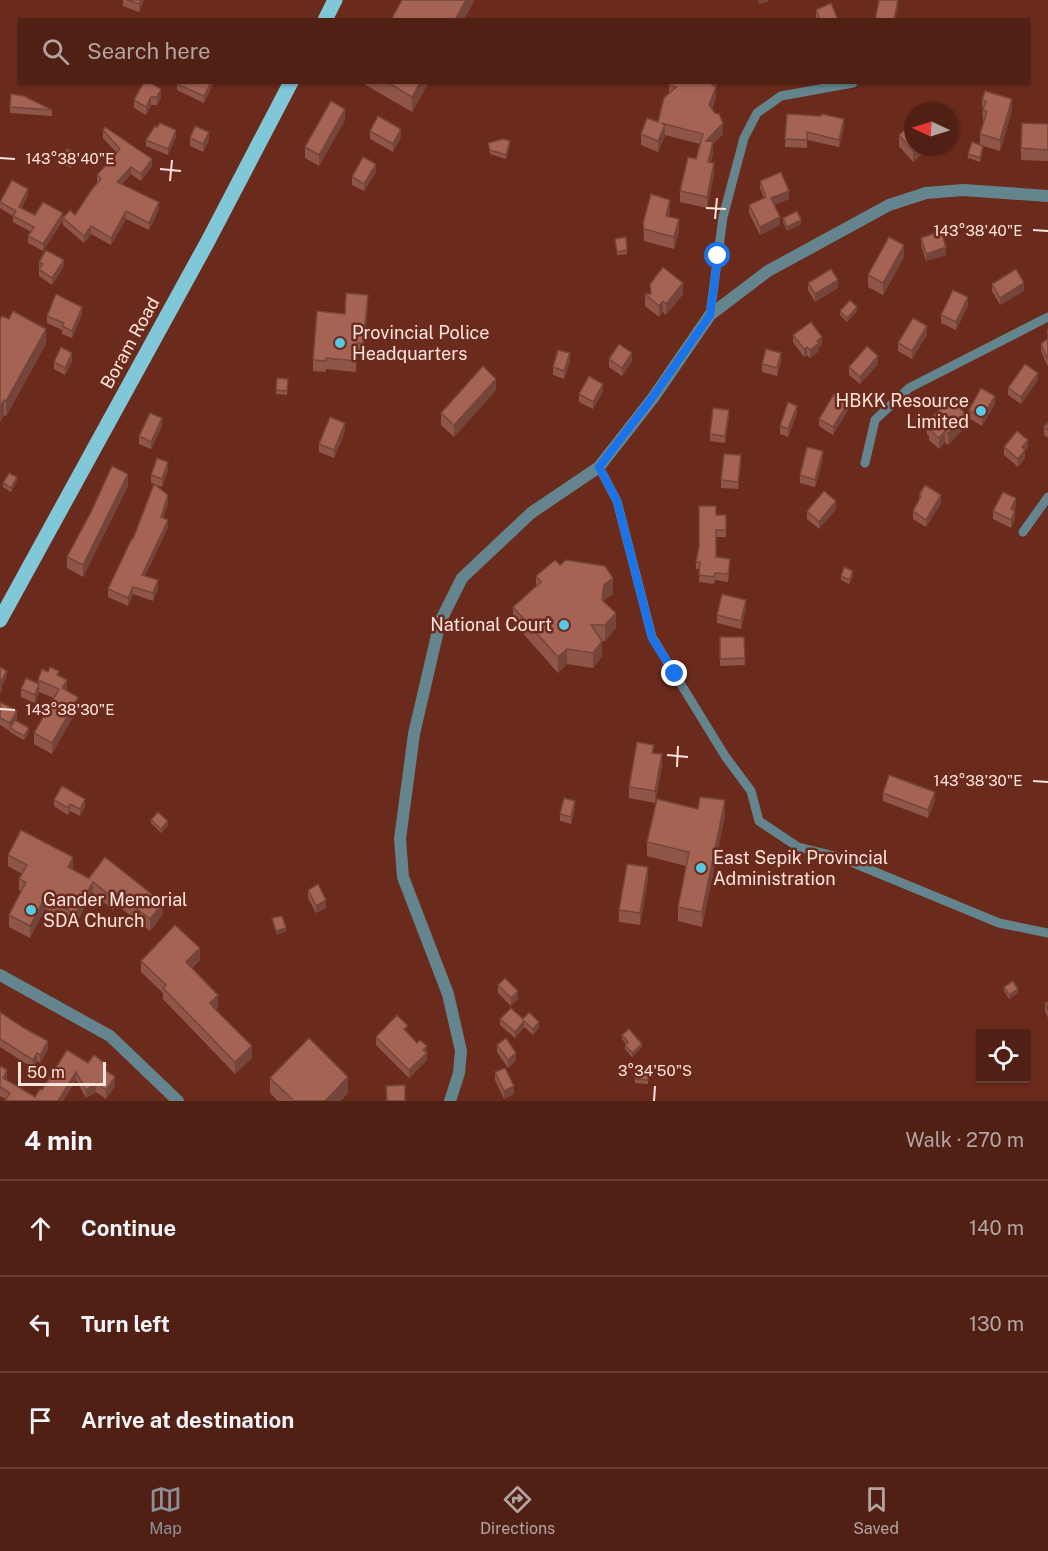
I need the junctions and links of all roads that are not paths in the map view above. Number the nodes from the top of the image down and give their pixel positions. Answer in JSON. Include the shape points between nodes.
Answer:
{"nodes":[{"id":1,"x":335,"y":0,"type":"edge"},
{"id":2,"x":326,"y":18,"type":"edge"},
{"id":3,"x":290,"y":84,"type":"edge"},
{"id":4,"x":847,"y":84,"type":"edge"},
{"id":5,"x":1048,"y":195,"type":"edge"},
{"id":6,"x":710,"y":315,"type":"junction"},
{"id":7,"x":1048,"y":317,"type":"edge"},
{"id":8,"x":865,"y":463,"type":"dead end"},
{"id":9,"x":599,"y":467,"type":"junction"},
{"id":10,"x":1048,"y":497,"type":"edge"},
{"id":11,"x":1023,"y":532,"type":"dead end"},
{"id":12,"x":0,"y":620,"type":"edge"},
{"id":13,"x":1048,"y":933,"type":"edge"},
{"id":14,"x":0,"y":975,"type":"edge"},
{"id":15,"x":178,"y":1101,"type":"edge"},
{"id":16,"x":450,"y":1101,"type":"edge"}],
"edges":[{"from":1,"to":2,"type":"main road"},
{"from":3,"to":12,"type":"main road","name":"Boram Road"},
{"from":4,"to":6,"type":"street","via":[[781,96],[757,113],[744,138],[723,217]]},
{"from":5,"to":6,"type":"street","via":[[963,190],[926,193],[889,205],[768,271]]},
{"from":6,"to":9,"type":"street"},
{"from":7,"to":8,"type":"street","via":[[909,388],[875,420]]},
{"from":9,"to":13,"type":"street","via":[[617,501],[652,638],[751,791],[759,820],[798,847],[839,857],[999,923]]},
{"from":9,"to":16,"type":"street","via":[[531,513],[462,578],[440,622],[414,734],[400,839],[403,877],[448,994],[461,1051]]},
{"from":10,"to":11,"type":"street"},
{"from":14,"to":15,"type":"street","via":[[110,1036]]}]}
